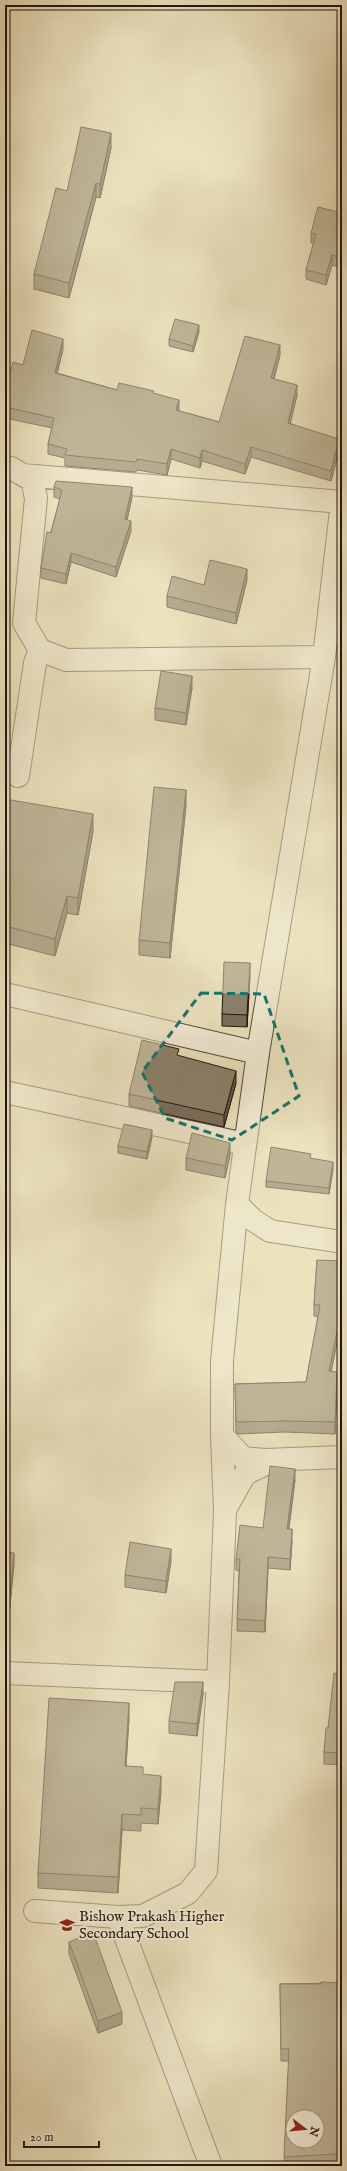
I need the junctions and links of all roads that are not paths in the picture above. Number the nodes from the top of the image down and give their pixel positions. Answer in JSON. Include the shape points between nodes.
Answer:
{"nodes":[{"id":1,"x":14,"y":471,"type":"edge"},
{"id":2,"x":342,"y":502,"type":"edge"},
{"id":3,"x":40,"y":650,"type":"junction"},
{"id":4,"x":324,"y":657,"type":"junction"},
{"id":5,"x":18,"y":776,"type":"dead end"},
{"id":6,"x":5,"y":994,"type":"edge"},
{"id":7,"x":258,"y":1052,"type":"junction"},
{"id":8,"x":5,"y":1092,"type":"edge"},
{"id":9,"x":245,"y":1144,"type":"junction"},
{"id":10,"x":237,"y":1204,"type":"junction"},
{"id":11,"x":342,"y":1242,"type":"edge"},
{"id":12,"x":222,"y":1434,"type":"junction"},
{"id":13,"x":342,"y":1457,"type":"edge"},
{"id":14,"x":275,"y":1460,"type":"junction"},
{"id":15,"x":225,"y":1511,"type":"junction"},
{"id":16,"x":5,"y":1673,"type":"edge"},
{"id":17,"x":218,"y":1682,"type":"junction"},
{"id":18,"x":35,"y":1911,"type":"dead end"},
{"id":19,"x":118,"y":1917,"type":"junction"},
{"id":20,"x":211,"y":2166,"type":"edge"}],
"edges":[{"from":1,"to":2,"type":"street"},
{"from":1,"to":3,"type":"street","via":[[32,480],[36,498],[24,623]]},
{"from":2,"to":4,"type":"street"},
{"from":3,"to":4,"type":"street","via":[[66,660]]},
{"from":3,"to":5,"type":"street","via":[[35,663]]},
{"from":4,"to":7,"type":"street"},
{"from":6,"to":7,"type":"street"},
{"from":7,"to":9,"type":"street"},
{"from":8,"to":9,"type":"street"},
{"from":9,"to":10,"type":"street"},
{"from":10,"to":11,"type":"street","via":[[253,1220],[270,1231]]},
{"from":10,"to":12,"type":"street","via":[[222,1361]]},
{"from":12,"to":14,"type":"street","via":[[243,1458]]},
{"from":12,"to":15,"type":"street"},
{"from":13,"to":14,"type":"street"},
{"from":14,"to":15,"type":"street","via":[[245,1474]]},
{"from":15,"to":17,"type":"street"},
{"from":16,"to":17,"type":"street"},
{"from":17,"to":19,"type":"street","via":[[206,1870],[188,1893],[143,1916]]},
{"from":18,"to":19,"type":"street"},
{"from":19,"to":20,"type":"street"}]}
